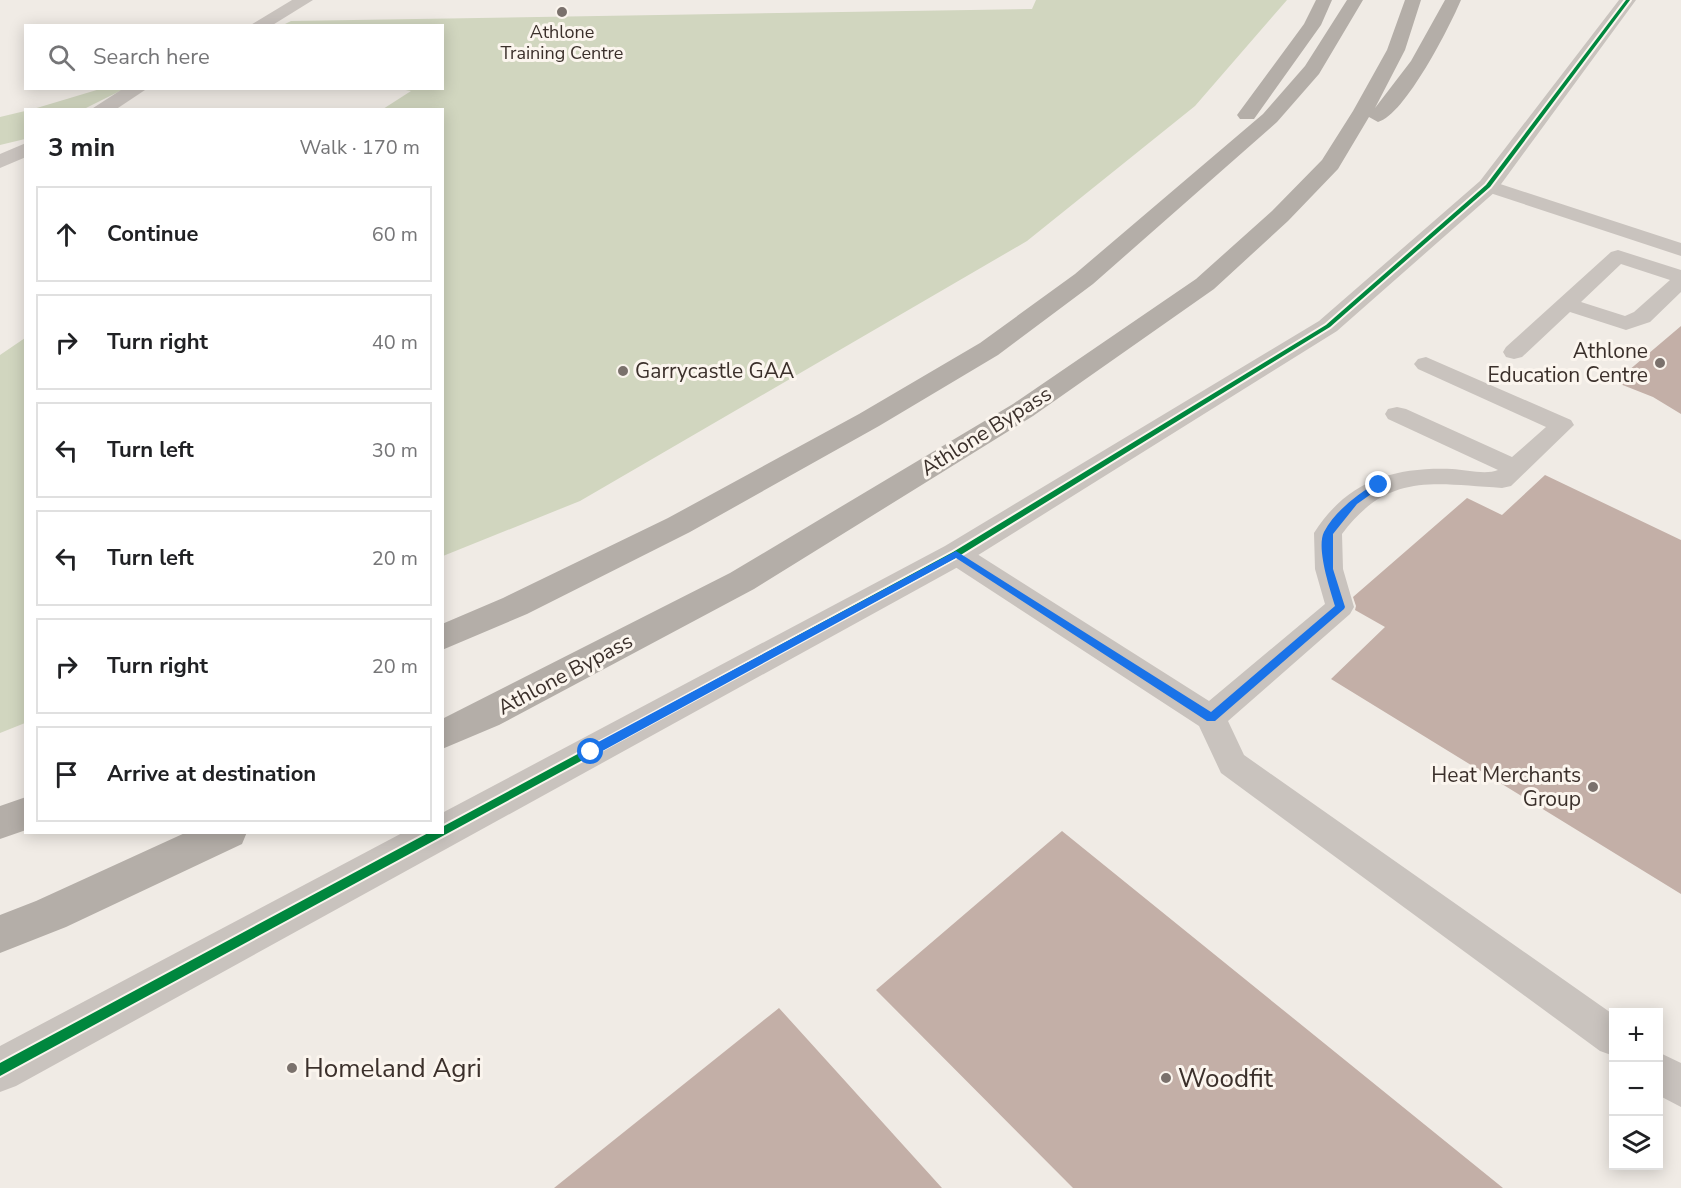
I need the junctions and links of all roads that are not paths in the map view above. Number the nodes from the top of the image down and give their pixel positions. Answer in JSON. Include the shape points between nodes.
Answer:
{"nodes":[{"id":1,"x":305,"y":0,"type":"edge"},
{"id":2,"x":1324,"y":0,"type":"edge"},
{"id":3,"x":1354,"y":0,"type":"edge"},
{"id":4,"x":1413,"y":0,"type":"edge"},
{"id":5,"x":1454,"y":0,"type":"edge"},
{"id":6,"x":1629,"y":0,"type":"edge"},
{"id":7,"x":261,"y":24,"type":"edge"},
{"id":8,"x":136,"y":90,"type":"edge"},
{"id":9,"x":104,"y":108,"type":"edge"},
{"id":10,"x":1330,"y":164,"type":"junction"},
{"id":11,"x":1213,"y":167,"type":"junction"},
{"id":12,"x":1488,"y":186,"type":"junction"},
{"id":13,"x":1681,"y":250,"type":"edge"},
{"id":14,"x":1681,"y":279,"type":"edge"},
{"id":15,"x":1566,"y":304,"type":"junction"},
{"id":16,"x":1514,"y":352,"type":"dead end"},
{"id":17,"x":1426,"y":364,"type":"dead end"},
{"id":18,"x":1397,"y":414,"type":"dead end"},
{"id":19,"x":1515,"y":468,"type":"junction"},
{"id":20,"x":956,"y":554,"type":"junction"},
{"id":21,"x":444,"y":637,"type":"edge"},
{"id":22,"x":1211,"y":718,"type":"junction"},
{"id":23,"x":444,"y":734,"type":"edge"},
{"id":24,"x":24,"y":814,"type":"edge"},
{"id":25,"x":0,"y":823,"type":"edge"},
{"id":26,"x":444,"y":831,"type":"edge"},
{"id":27,"x":224,"y":834,"type":"edge"},
{"id":28,"x":438,"y":834,"type":"edge"},
{"id":29,"x":0,"y":934,"type":"edge"},
{"id":30,"x":1609,"y":1034,"type":"edge"},
{"id":31,"x":0,"y":1070,"type":"edge"},
{"id":32,"x":1663,"y":1074,"type":"edge"},
{"id":33,"x":1681,"y":1087,"type":"edge"}],
"edges":[{"from":1,"to":7,"type":"street"},
{"from":2,"to":11,"type":"highway","via":[[1312,25]]},
{"from":3,"to":11,"type":"highway","via":[[1312,69],[1270,118]]},
{"from":4,"to":10,"type":"highway","name":"Athlone Bypass","via":[[1396,50]]},
{"from":5,"to":10,"type":"highway","via":[[1440,32],[1389,105]]},
{"from":6,"to":12,"type":"street"},
{"from":8,"to":9,"type":"street"},
{"from":10,"to":23,"type":"highway","name":"Athlone Bypass","via":[[1205,284],[1023,410],[742,581]]},
{"from":11,"to":21,"type":"highway","via":[[1084,279],[989,350],[679,525]]},
{"from":12,"to":13,"type":"lane"},
{"from":12,"to":20,"type":"street","via":[[1328,326]]},
{"from":14,"to":15,"type":"lane","via":[[1642,317],[1626,323]]},
{"from":14,"to":15,"type":"lane","via":[[1618,256]]},
{"from":15,"to":16,"type":"lane"},
{"from":17,"to":19,"type":"lane","via":[[1562,426]]},
{"from":18,"to":19,"type":"lane"},
{"from":19,"to":22,"type":"lane","via":[[1502,480],[1418,477],[1379,485],[1354,502],[1328,533],[1329,569],[1340,607]]},
{"from":20,"to":22,"type":"lane"},
{"from":20,"to":26,"type":"street"},
{"from":22,"to":30,"type":"lane","via":[[1232,764]]},
{"from":24,"to":25,"type":"highway"},
{"from":27,"to":29,"type":"highway"},
{"from":28,"to":31,"type":"street"},
{"from":32,"to":33,"type":"lane"}]}
